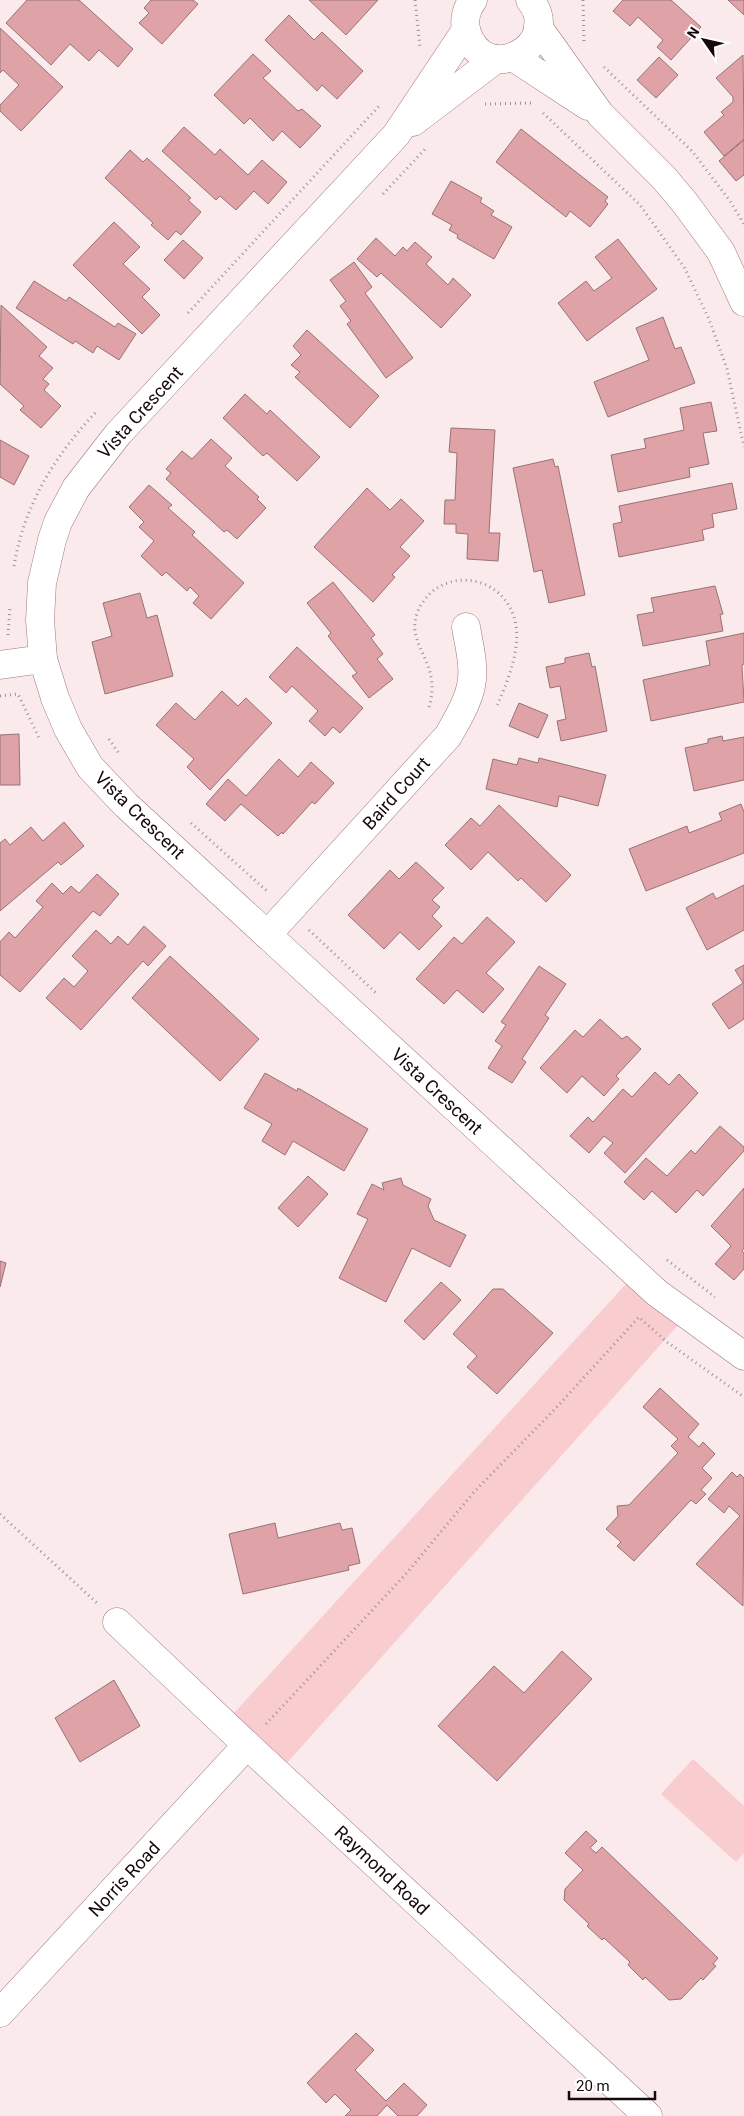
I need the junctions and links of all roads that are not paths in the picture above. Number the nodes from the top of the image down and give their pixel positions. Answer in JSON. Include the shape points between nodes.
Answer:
{"nodes":[{"id":1,"x":538,"y":10,"type":"edge"},
{"id":2,"x":465,"y":11,"type":"edge"},
{"id":3,"x":504,"y":58,"type":"junction"},
{"id":4,"x":600,"y":114,"type":"junction"},
{"id":5,"x":396,"y":135,"type":"junction"},
{"id":6,"x":744,"y":302,"type":"edge"},
{"id":7,"x":466,"y":627,"type":"dead end"},
{"id":8,"x":43,"y":659,"type":"junction"},
{"id":9,"x":0,"y":665,"type":"edge"},
{"id":10,"x":267,"y":935,"type":"junction"},
{"id":11,"x":744,"y":1356,"type":"edge"},
{"id":12,"x":117,"y":1622,"type":"road end"},
{"id":13,"x":247,"y":1745,"type":"junction"},
{"id":14,"x":0,"y":2013,"type":"edge"},
{"id":15,"x":648,"y":2116,"type":"edge"}],
"edges":[{"from":1,"to":3,"type":"street","name":"Vista Crescent","via":[[531,45],[524,52]]},
{"from":1,"to":4,"type":"street"},
{"from":2,"to":3,"type":"street","via":[[476,49]]},
{"from":2,"to":5,"type":"street","name":"Vista Crescent"},
{"from":3,"to":4,"type":"street"},
{"from":3,"to":5,"type":"street","name":"Vista Crescent"},
{"from":4,"to":6,"type":"street","via":[[685,203],[720,252]]},
{"from":5,"to":8,"type":"street","name":"Vista Crescent","via":[[118,434],[76,488],[52,540],[42,583]]},
{"from":7,"to":10,"type":"street","name":"Baird Court","via":[[471,685],[463,709],[448,736]]},
{"from":8,"to":9,"type":"street"},
{"from":8,"to":10,"type":"street","name":"Vista Crescent","via":[[54,698],[90,766],[126,805]]},
{"from":10,"to":11,"type":"street","name":"Vista Crescent","via":[[657,1293]]},
{"from":12,"to":13,"type":"street","name":"Raymond Road"},
{"from":13,"to":14,"type":"street","name":"Norris Road"},
{"from":13,"to":15,"type":"street","name":"Raymond Road"}]}
